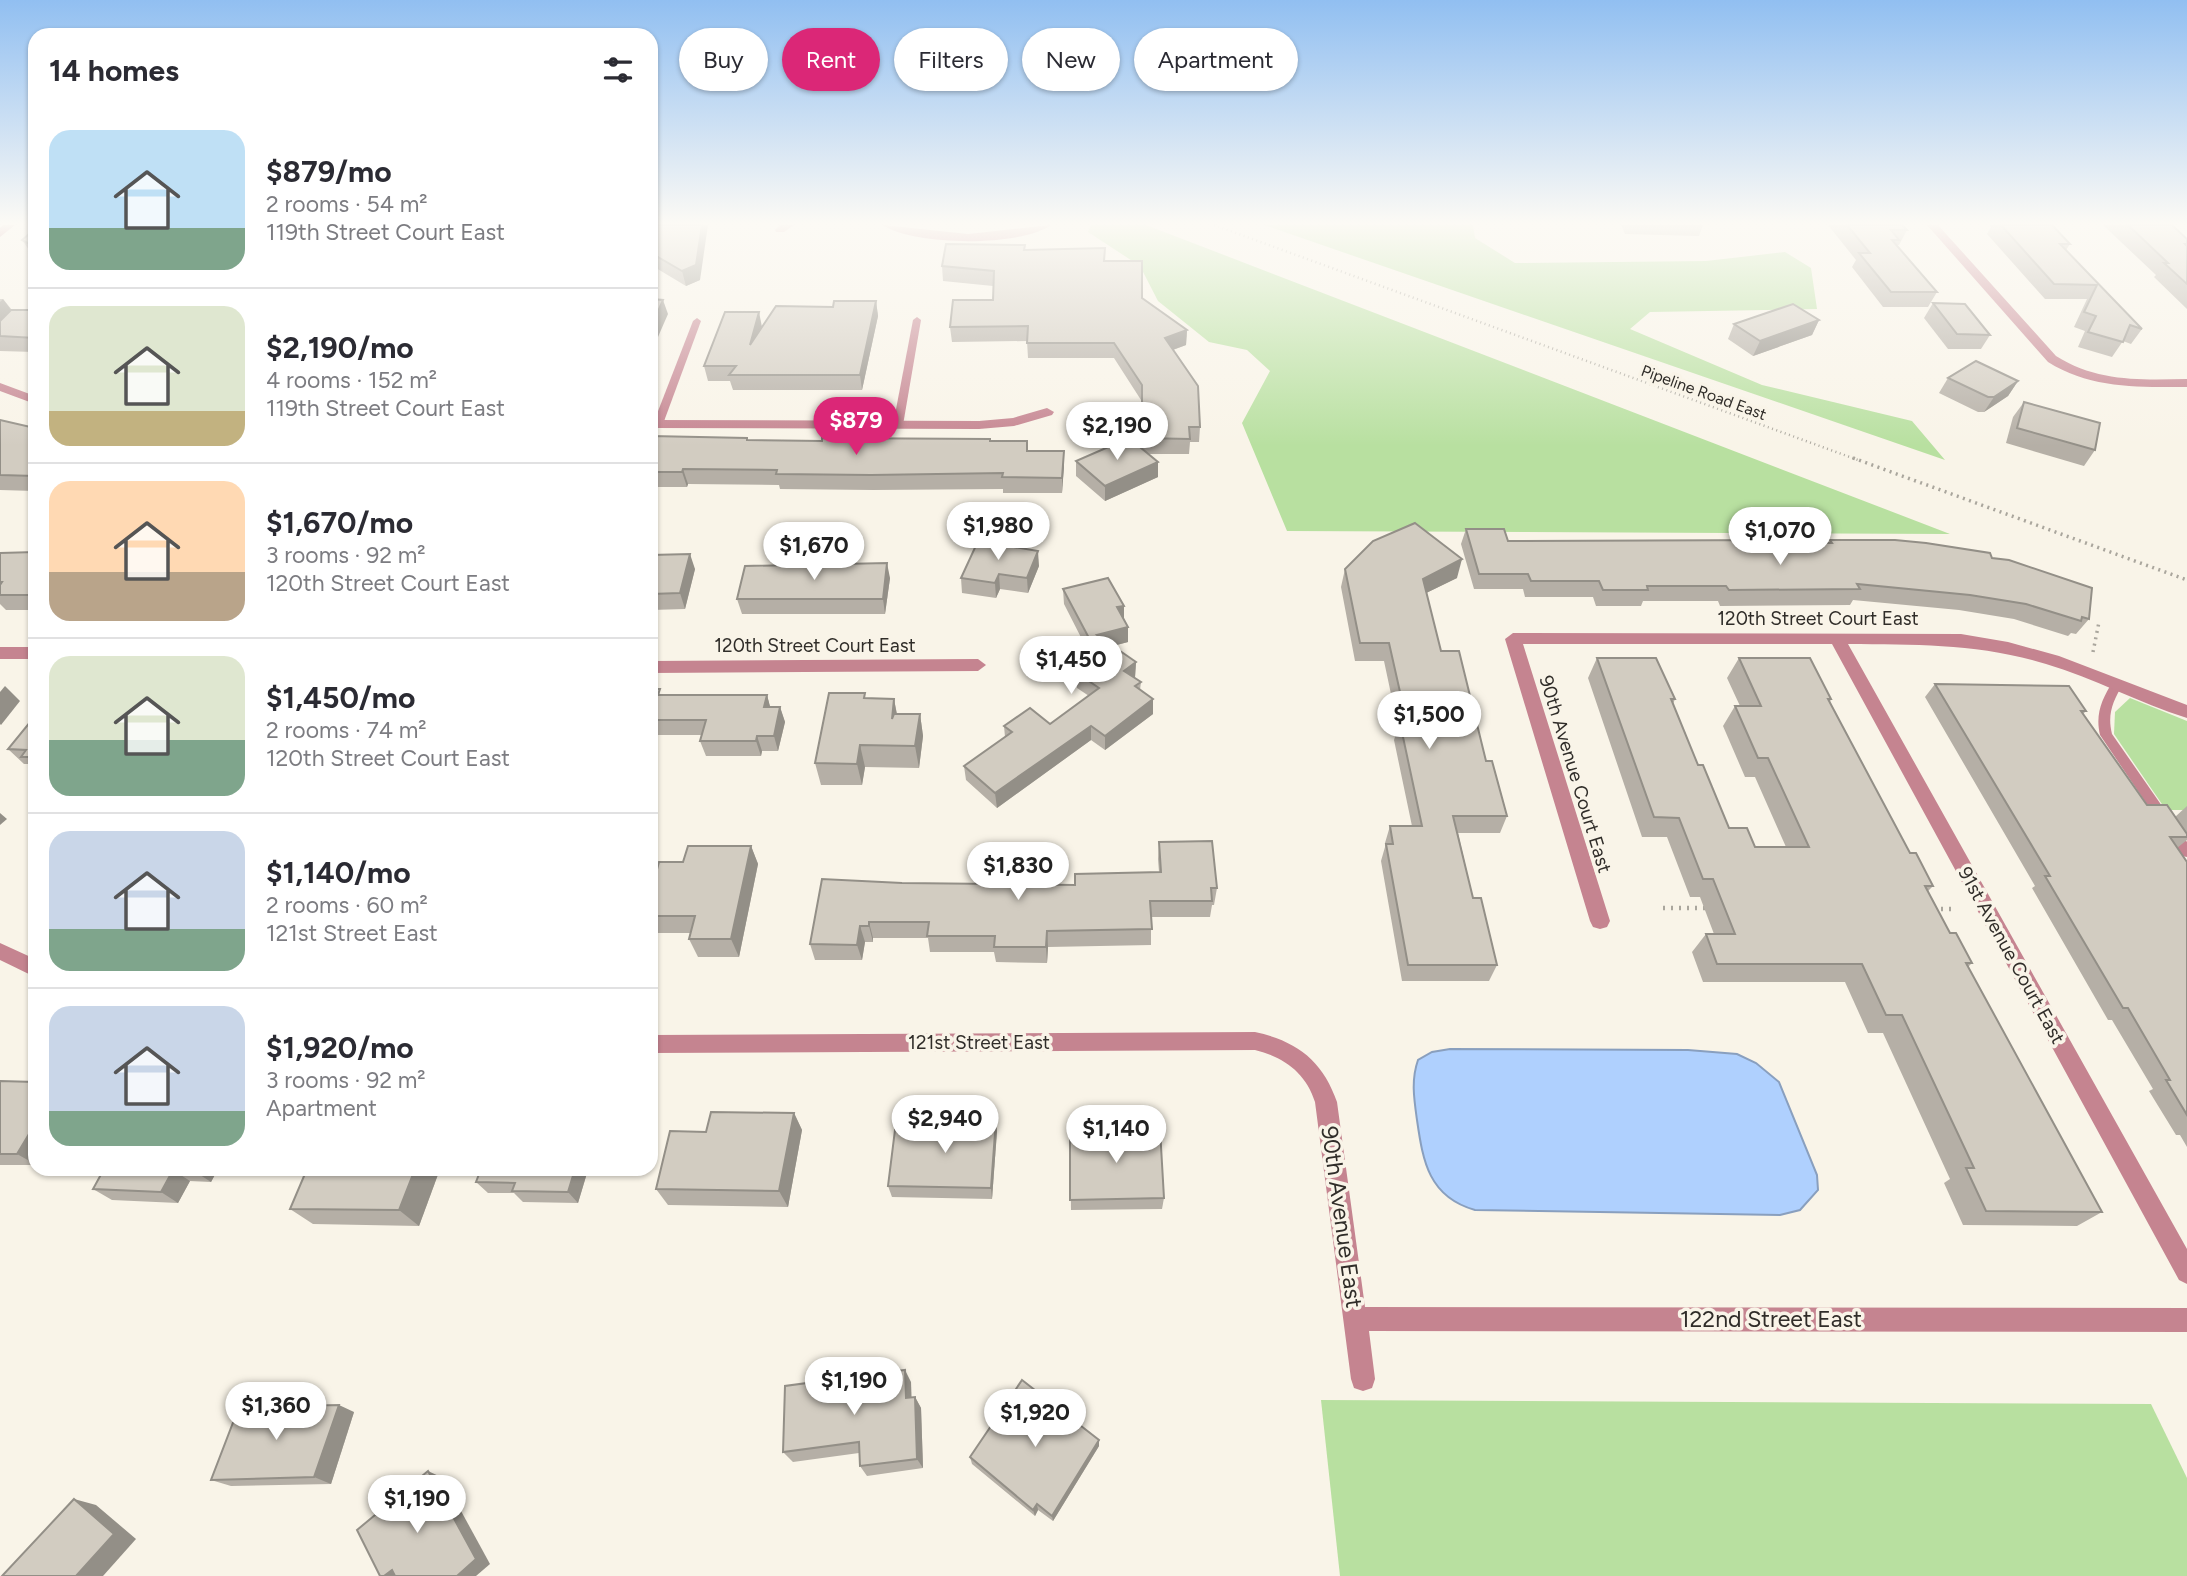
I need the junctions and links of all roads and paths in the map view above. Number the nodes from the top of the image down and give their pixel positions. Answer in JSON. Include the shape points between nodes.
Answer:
{"nodes":[{"id":1,"x":1416,"y":299,"type":"edge"},
{"id":2,"x":1998,"y":299,"type":"edge"},
{"id":3,"x":917,"y":320,"type":"dead end"},
{"id":4,"x":697,"y":321,"type":"dead end"},
{"id":5,"x":2187,"y":383,"type":"edge"},
{"id":6,"x":0,"y":387,"type":"edge"},
{"id":7,"x":28,"y":397,"type":"edge"},
{"id":8,"x":1047,"y":412,"type":"dead end"},
{"id":9,"x":658,"y":417,"type":"edge"},
{"id":10,"x":658,"y":424,"type":"edge"},
{"id":11,"x":898,"y":425,"type":"junction"},
{"id":12,"x":2187,"y":580,"type":"edge"},
{"id":13,"x":2099,"y":622,"type":"dead end"},
{"id":14,"x":1837,"y":638,"type":"junction"},
{"id":15,"x":1513,"y":639,"type":"joint"},
{"id":16,"x":0,"y":653,"type":"edge"},
{"id":17,"x":28,"y":653,"type":"edge"},
{"id":18,"x":2091,"y":660,"type":"dead end"},
{"id":19,"x":978,"y":665,"type":"dead end"},
{"id":20,"x":658,"y":667,"type":"edge"},
{"id":21,"x":2117,"y":684,"type":"junction"},
{"id":22,"x":2187,"y":712,"type":"edge"},
{"id":23,"x":2187,"y":852,"type":"edge"},
{"id":24,"x":1663,"y":908,"type":"dead end"},
{"id":25,"x":1714,"y":908,"type":"edge"},
{"id":26,"x":1922,"y":909,"type":"edge"},
{"id":27,"x":1955,"y":909,"type":"dead end"},
{"id":28,"x":1600,"y":921,"type":"dead end"},
{"id":29,"x":0,"y":950,"type":"edge"},
{"id":30,"x":28,"y":964,"type":"edge"},
{"id":31,"x":658,"y":1044,"type":"edge"},
{"id":32,"x":1303,"y":1061,"type":"joint"},
{"id":33,"x":2187,"y":1272,"type":"edge"},
{"id":34,"x":1356,"y":1319,"type":"junction"},
{"id":35,"x":2187,"y":1320,"type":"edge"},
{"id":36,"x":1363,"y":1379,"type":"dead end"}],
"edges":[{"from":1,"to":12,"type":"path","name":"Pipeline Road East"},
{"from":2,"to":5,"type":"street","via":[[2064,368],[2091,379]]},
{"from":3,"to":11,"type":"lane"},
{"from":4,"to":9,"type":"lane"},
{"from":6,"to":7,"type":"street"},
{"from":8,"to":11,"type":"street","via":[[1014,422]]},
{"from":10,"to":11,"type":"street"},
{"from":13,"to":18,"type":"path"},
{"from":14,"to":15,"type":"street","name":"120th Street Court East"},
{"from":14,"to":21,"type":"street","name":"120th Street Court East","via":[[1973,642],[2053,660]]},
{"from":14,"to":33,"type":"street","name":"91st Avenue Court East"},
{"from":15,"to":28,"type":"street","name":"90th Avenue Court East"},
{"from":16,"to":17,"type":"street"},
{"from":19,"to":20,"type":"street","name":"120th Street Court East"},
{"from":21,"to":22,"type":"street","name":"120th Street Court East"},
{"from":21,"to":23,"type":"lane","via":[[2105,703],[2102,720],[2106,735]]},
{"from":24,"to":25,"type":"path"},
{"from":26,"to":27,"type":"path"},
{"from":29,"to":30,"type":"street"},
{"from":31,"to":32,"type":"street","name":"121st Street East","via":[[1255,1041]]},
{"from":32,"to":34,"type":"street","name":"90th Avenue East","via":[[1326,1102]]},
{"from":34,"to":35,"type":"street","name":"122nd Street East"},
{"from":34,"to":36,"type":"street","name":"90th Avenue East"}]}
